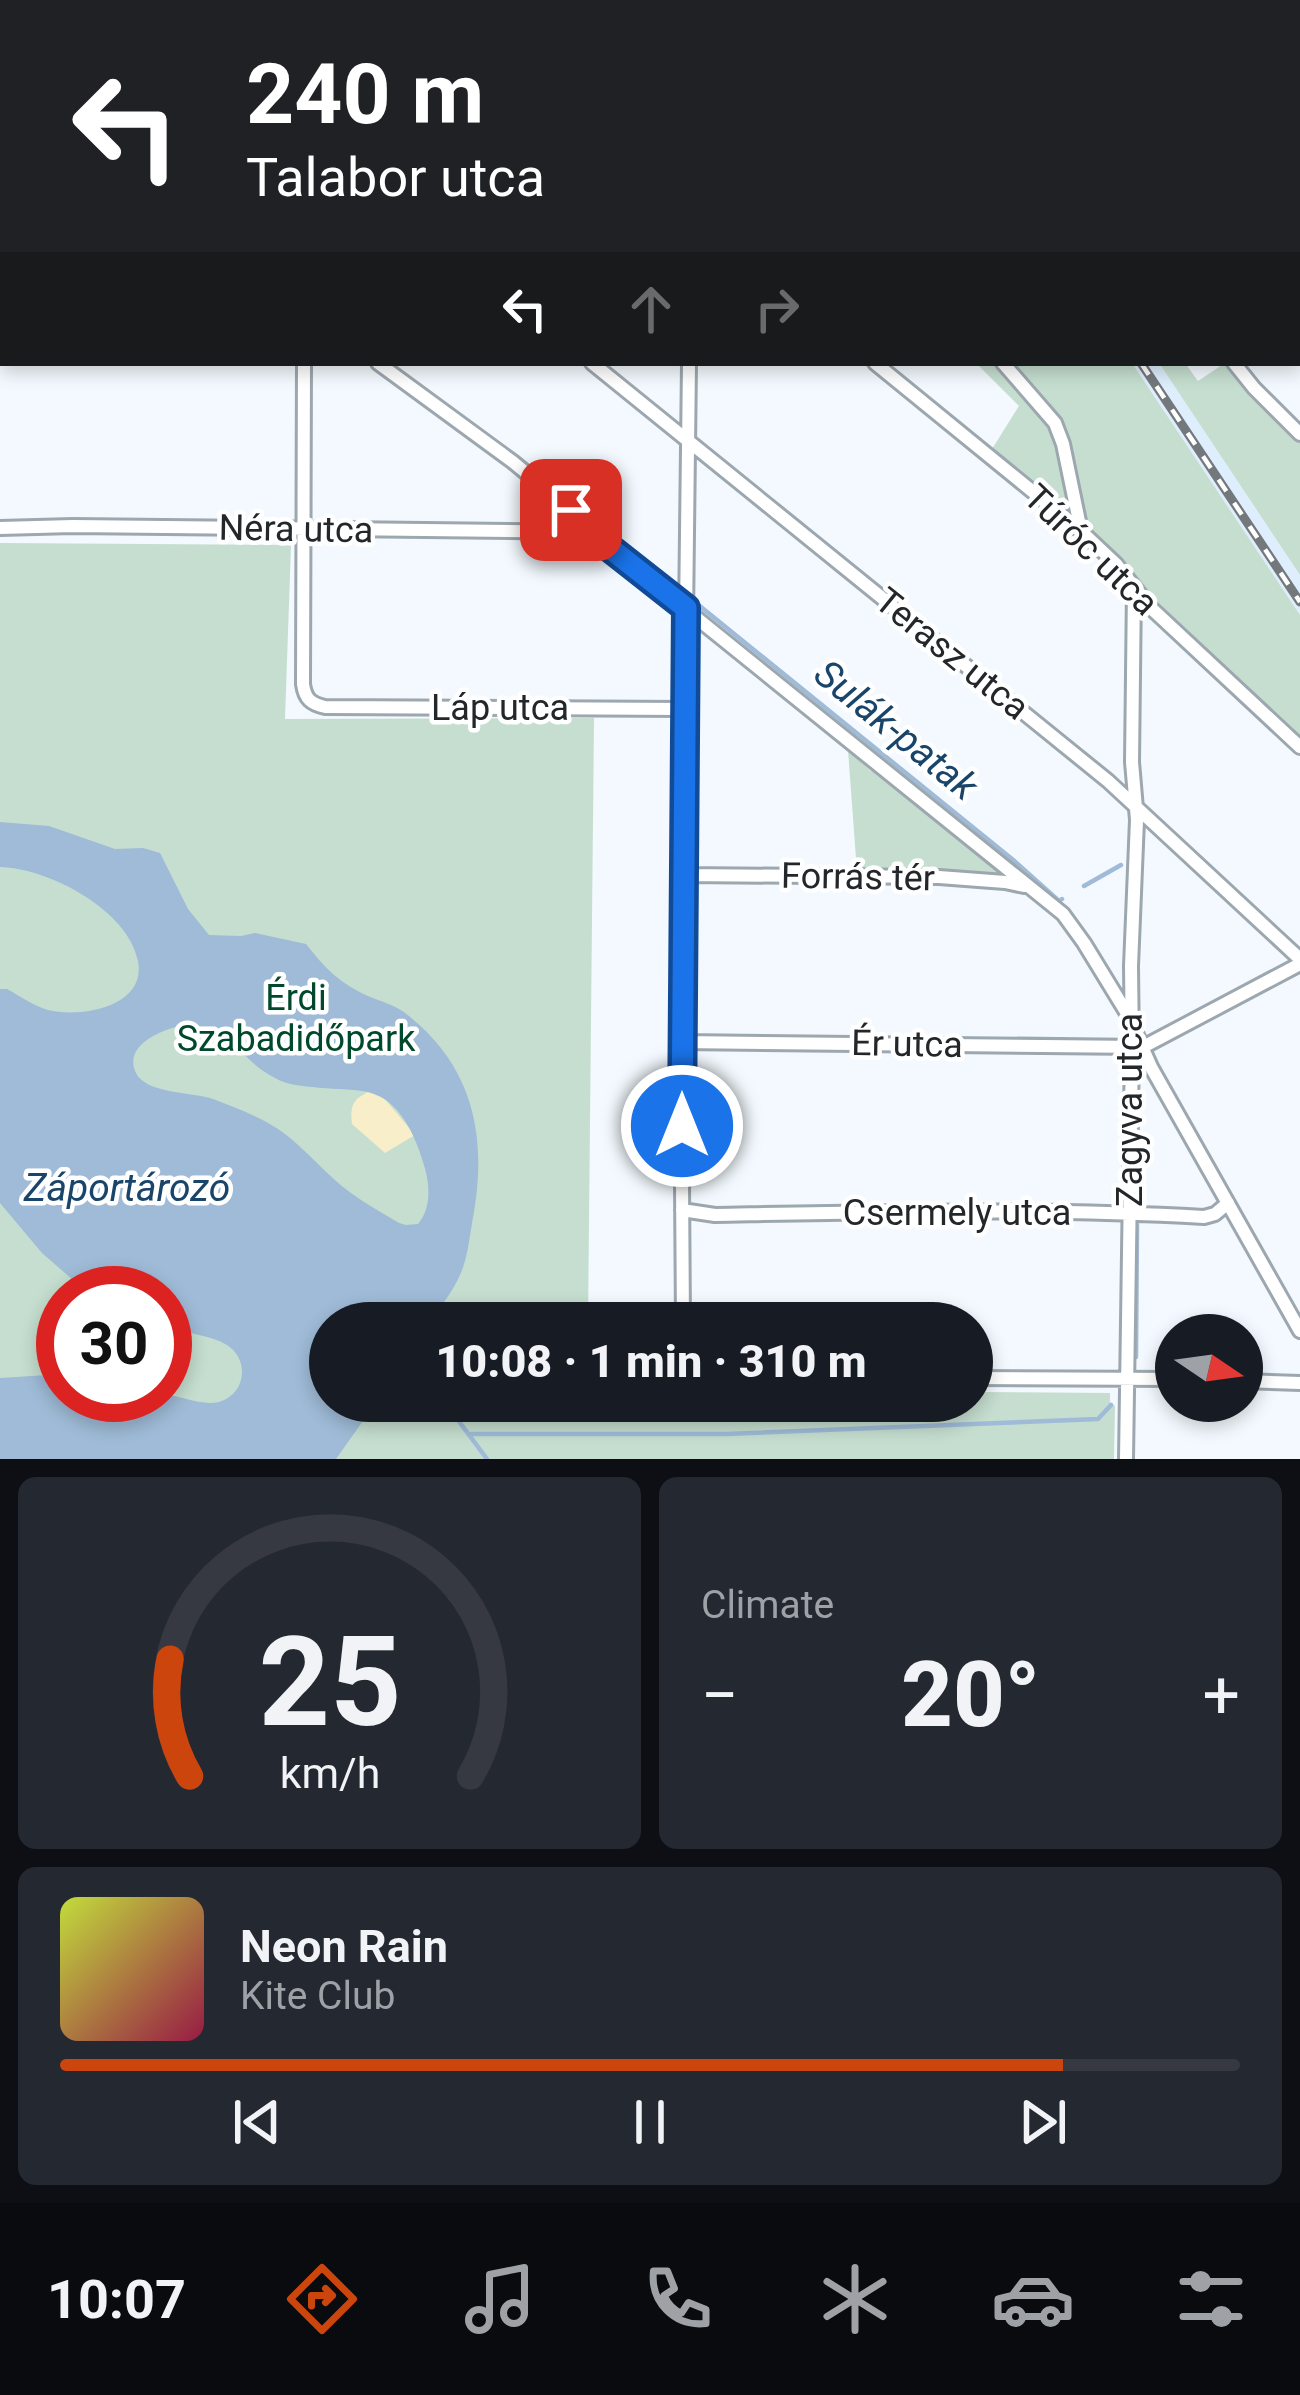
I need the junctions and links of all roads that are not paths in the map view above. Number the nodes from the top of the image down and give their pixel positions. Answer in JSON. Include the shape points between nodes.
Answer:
{"nodes":[{"id":1,"x":304,"y":366,"type":"edge"},
{"id":2,"x":382,"y":366,"type":"edge"},
{"id":3,"x":596,"y":366,"type":"edge"},
{"id":4,"x":689,"y":366,"type":"edge"},
{"id":5,"x":879,"y":366,"type":"edge"},
{"id":6,"x":1007,"y":366,"type":"edge"},
{"id":7,"x":1236,"y":366,"type":"edge"},
{"id":8,"x":1300,"y":434,"type":"edge"},
{"id":9,"x":690,"y":441,"type":"junction"},
{"id":10,"x":0,"y":528,"type":"edge"},
{"id":11,"x":304,"y":530,"type":"junction"},
{"id":12,"x":1082,"y":531,"type":"junction"},
{"id":13,"x":592,"y":532,"type":"junction"},
{"id":14,"x":1134,"y":587,"type":"junction"},
{"id":15,"x":686,"y":608,"type":"junction"},
{"id":16,"x":685,"y":709,"type":"junction"},
{"id":17,"x":1300,"y":747,"type":"edge"},
{"id":18,"x":1132,"y":762,"type":"junction"},
{"id":19,"x":1108,"y":782,"type":"junction"},
{"id":20,"x":1135,"y":807,"type":"junction"},
{"id":21,"x":684,"y":875,"type":"junction"},
{"id":22,"x":1031,"y":888,"type":"junction"},
{"id":23,"x":1300,"y":961,"type":"edge"},
{"id":24,"x":1131,"y":982,"type":"junction"},
{"id":25,"x":1107,"y":985,"type":"junction"},
{"id":26,"x":1132,"y":1022,"type":"junction"},
{"id":27,"x":682,"y":1042,"type":"junction"},
{"id":28,"x":1138,"y":1047,"type":"junction"},
{"id":29,"x":1228,"y":1203,"type":"junction"},
{"id":30,"x":682,"y":1210,"type":"junction"},
{"id":31,"x":1130,"y":1213,"type":"junction"},
{"id":32,"x":683,"y":1302,"type":"edge"},
{"id":33,"x":1300,"y":1331,"type":"edge"},
{"id":34,"x":1128,"y":1377,"type":"junction"},
{"id":35,"x":993,"y":1378,"type":"edge"},
{"id":36,"x":1155,"y":1378,"type":"edge"},
{"id":37,"x":1263,"y":1382,"type":"edge"},
{"id":38,"x":1300,"y":1383,"type":"edge"},
{"id":39,"x":1126,"y":1459,"type":"edge"}],
"edges":[{"from":1,"to":11,"type":"street"},
{"from":2,"to":13,"type":"street","via":[[514,462]]},
{"from":3,"to":9,"type":"street","name":"Terasz utca"},
{"from":4,"to":9,"type":"street"},
{"from":5,"to":12,"type":"street","name":"Túróc utca"},
{"from":6,"to":12,"type":"street","via":[[1055,423]]},
{"from":7,"to":8,"type":"street"},
{"from":9,"to":15,"type":"street"},
{"from":9,"to":19,"type":"street","name":"Terasz utca"},
{"from":10,"to":11,"type":"street","name":"Néra utca"},
{"from":11,"to":13,"type":"street","name":"Néra utca"},
{"from":11,"to":16,"type":"street","name":"Láp utca","via":[[303,685],[316,705]]},
{"from":12,"to":14,"type":"street","name":"Túróc utca"},
{"from":13,"to":15,"type":"street"},
{"from":14,"to":17,"type":"street","name":"Túróc utca"},
{"from":14,"to":18,"type":"street","name":"Zagyva utca"},
{"from":15,"to":16,"type":"street"},
{"from":15,"to":22,"type":"street"},
{"from":16,"to":21,"type":"street"},
{"from":18,"to":19,"type":"street","via":[[1126,775]]},
{"from":18,"to":20,"type":"street","name":"Zagyva utca"},
{"from":19,"to":20,"type":"street","name":"Terasz utca"},
{"from":20,"to":23,"type":"street","name":"Terasz utca"},
{"from":20,"to":24,"type":"street","name":"Zagyva utca"},
{"from":21,"to":22,"type":"street","name":"Forrás tér","via":[[939,878]]},
{"from":21,"to":27,"type":"street"},
{"from":22,"to":25,"type":"street","via":[[1063,914]]},
{"from":23,"to":28,"type":"street"},
{"from":24,"to":25,"type":"street","via":[[1121,990]]},
{"from":24,"to":26,"type":"street","name":"Zagyva utca"},
{"from":25,"to":26,"type":"street"},
{"from":26,"to":28,"type":"street","name":"Zagyva utca"},
{"from":27,"to":28,"type":"street","name":"Ér utca"},
{"from":27,"to":30,"type":"street"},
{"from":28,"to":29,"type":"street"},
{"from":28,"to":31,"type":"street","name":"Zagyva utca"},
{"from":29,"to":31,"type":"street","name":"Csermely utca","via":[[1204,1217]]},
{"from":29,"to":33,"type":"street"},
{"from":30,"to":31,"type":"street","name":"Csermely utca"},
{"from":30,"to":32,"type":"street"},
{"from":31,"to":34,"type":"street","name":"Zagyva utca"},
{"from":34,"to":35,"type":"street"},
{"from":34,"to":36,"type":"street"},
{"from":34,"to":39,"type":"street","name":"Zagyva utca"},
{"from":37,"to":38,"type":"street"}]}
